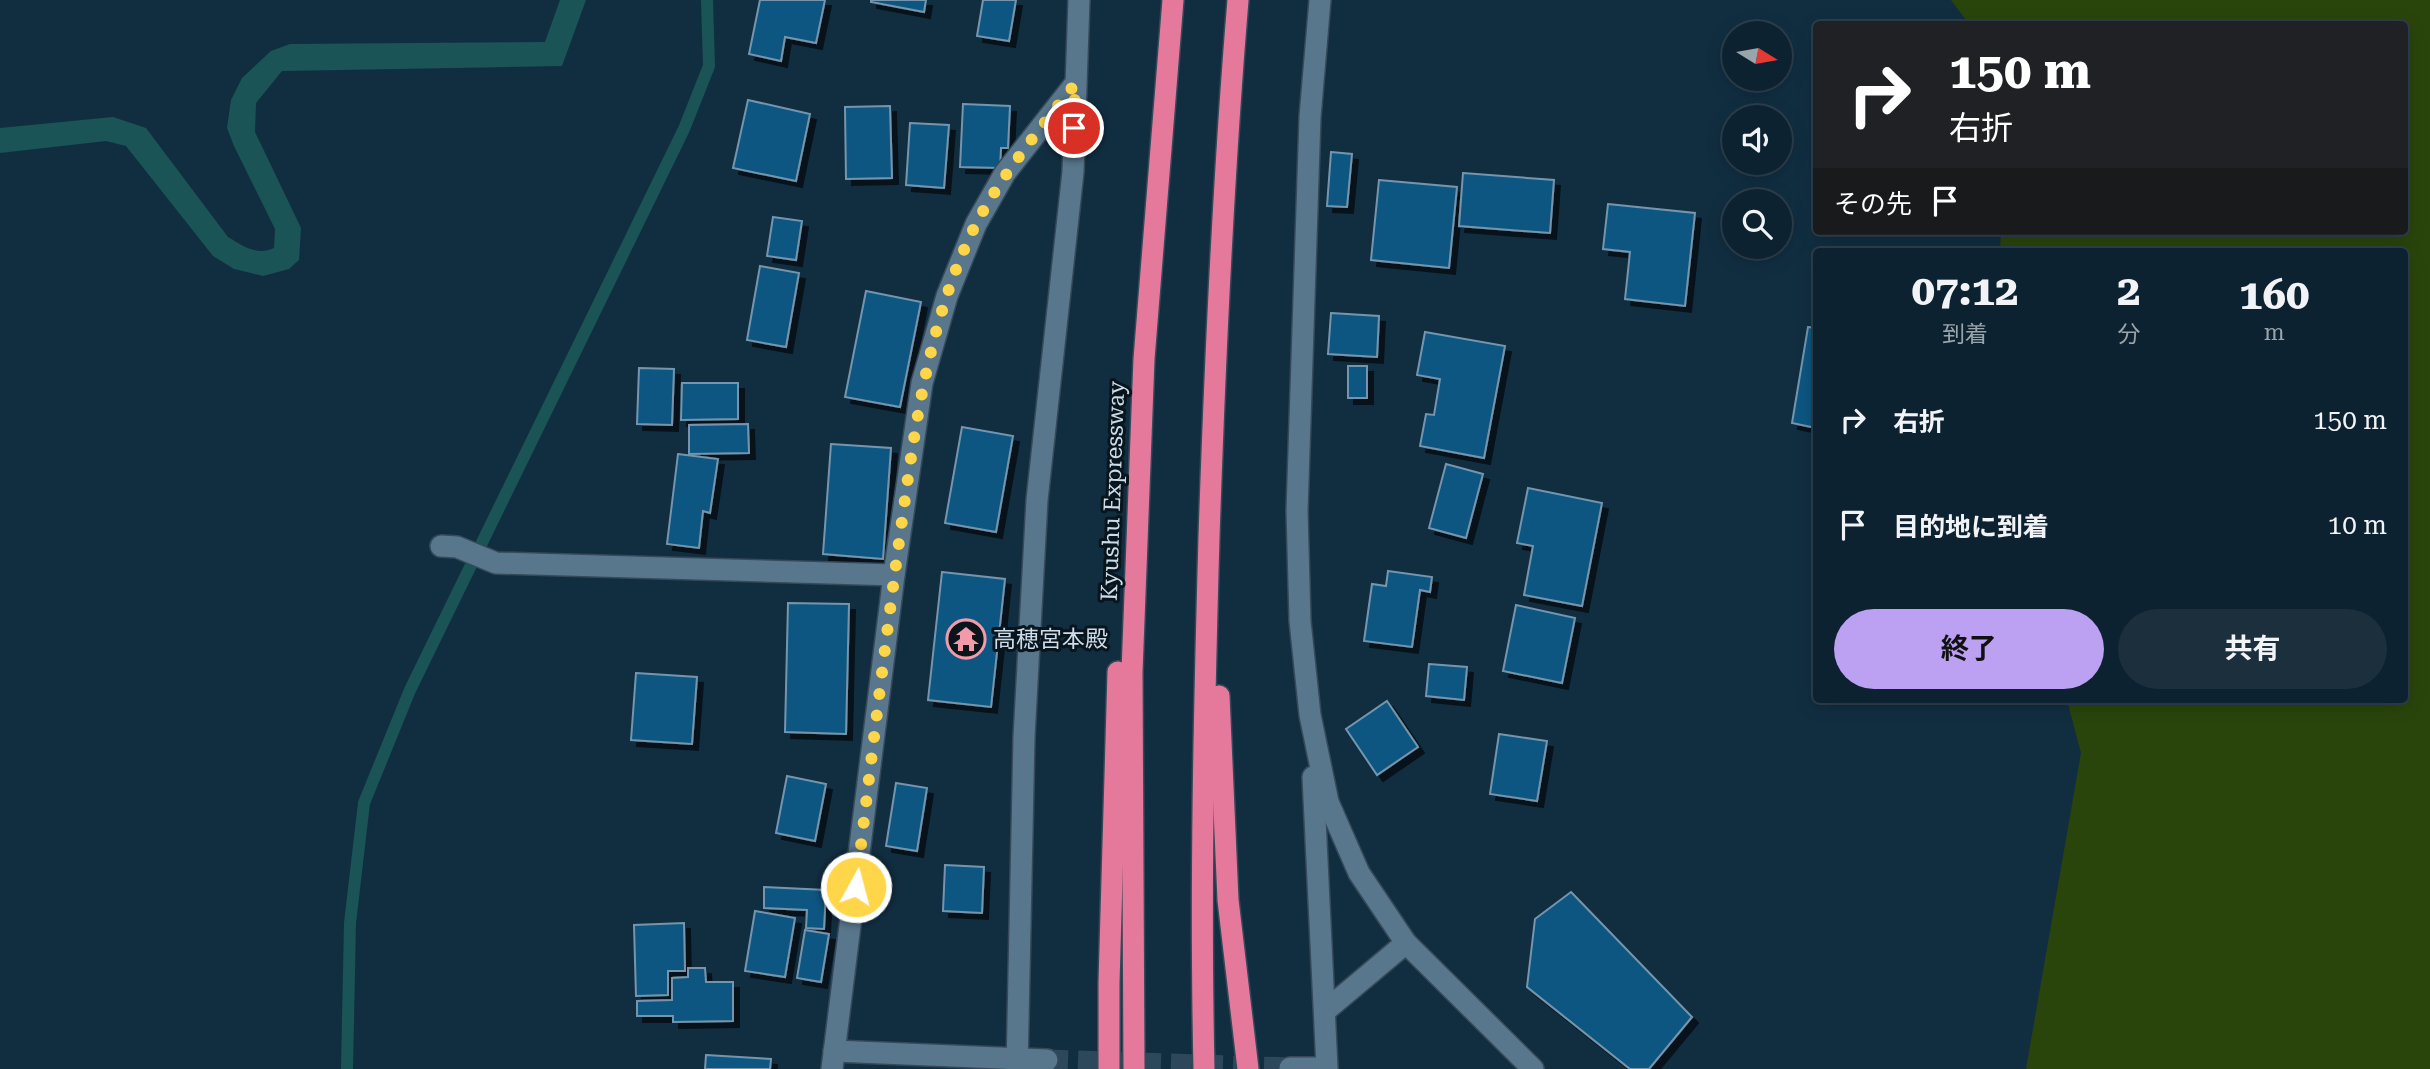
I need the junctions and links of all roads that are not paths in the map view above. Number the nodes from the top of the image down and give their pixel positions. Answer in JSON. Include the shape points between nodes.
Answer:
{"nodes":[{"id":1,"x":1079,"y":0,"type":"edge"},
{"id":2,"x":1173,"y":0,"type":"edge"},
{"id":3,"x":1238,"y":0,"type":"edge"},
{"id":4,"x":1320,"y":0,"type":"edge"},
{"id":5,"x":1075,"y":84,"type":"junction"},
{"id":6,"x":1230,"y":99,"type":"junction"},
{"id":7,"x":1144,"y":359,"type":"junction"},
{"id":8,"x":449,"y":547,"type":"dead end"},
{"id":9,"x":894,"y":575,"type":"junction"},
{"id":10,"x":1310,"y":715,"type":"junction"},
{"id":11,"x":1406,"y":943,"type":"junction"},
{"id":12,"x":1325,"y":1012,"type":"junction"},
{"id":13,"x":833,"y":1060,"type":"edge"},
{"id":14,"x":1047,"y":1060,"type":"tunnel mouth"},
{"id":15,"x":1017,"y":1064,"type":"edge"},
{"id":16,"x":1290,"y":1068,"type":"edge"},
{"id":17,"x":1110,"y":1069,"type":"edge"},
{"id":18,"x":1134,"y":1069,"type":"edge"},
{"id":19,"x":1203,"y":1069,"type":"edge"},
{"id":20,"x":1248,"y":1069,"type":"edge"},
{"id":21,"x":1328,"y":1069,"type":"edge"},
{"id":22,"x":1532,"y":1069,"type":"edge"}],
"edges":[{"from":1,"to":5,"type":"street"},
{"from":2,"to":7,"type":"highway","name":"Kyushu Expressway"},
{"from":3,"to":6,"type":"highway"},
{"from":4,"to":10,"type":"street","via":[[1310,117],[1297,511],[1300,621]]},
{"from":5,"to":9,"type":"street","via":[[1005,173],[976,224],[947,296],[922,383]]},
{"from":5,"to":15,"type":"street","via":[[1072,185],[1037,500],[1024,737]]},
{"from":6,"to":19,"type":"highway","via":[[1206,642]]},
{"from":6,"to":20,"type":"highway","via":[[1215,363],[1217,657],[1228,900]]},
{"from":7,"to":17,"type":"highway","via":[[1118,676]]},
{"from":7,"to":18,"type":"highway","name":"Kyushu Expressway","via":[[1132,672]]},
{"from":8,"to":9,"type":"street","via":[[496,564]]},
{"from":9,"to":13,"type":"street"},
{"from":10,"to":11,"type":"street","via":[[1328,802],[1359,873]]},
{"from":10,"to":12,"type":"street"},
{"from":11,"to":12,"type":"street"},
{"from":11,"to":22,"type":"street"},
{"from":12,"to":21,"type":"street"},
{"from":13,"to":15,"type":"street"},
{"from":14,"to":15,"type":"street"},
{"from":16,"to":21,"type":"street"}]}
